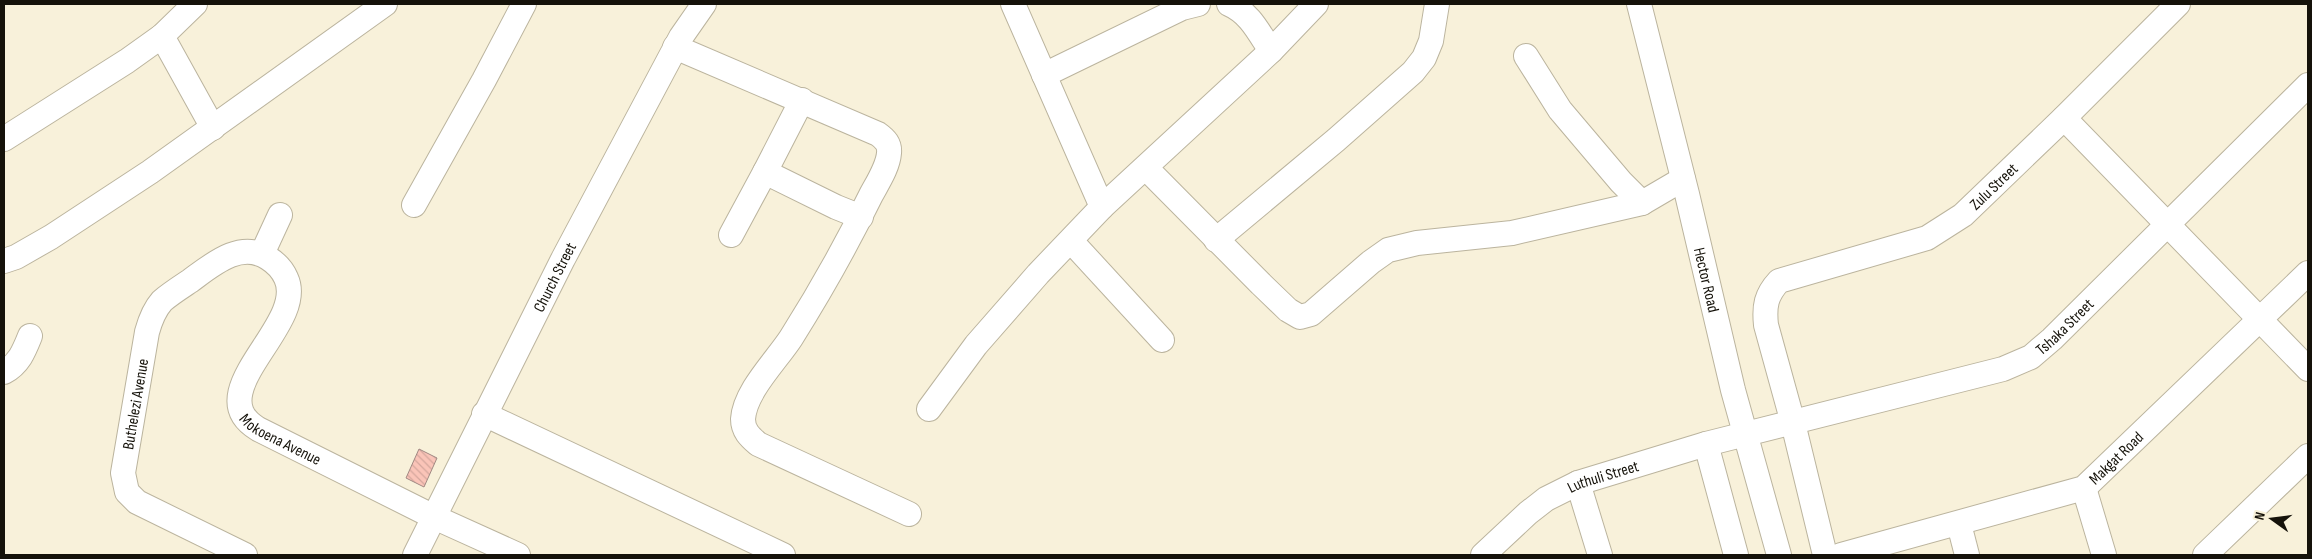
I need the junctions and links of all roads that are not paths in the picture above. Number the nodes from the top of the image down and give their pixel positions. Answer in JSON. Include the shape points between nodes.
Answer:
{"nodes":[{"id":1,"x":196,"y":4,"type":"edge"},
{"id":2,"x":385,"y":4,"type":"edge"},
{"id":3,"x":524,"y":4,"type":"edge"},
{"id":4,"x":704,"y":4,"type":"edge"},
{"id":5,"x":1013,"y":4,"type":"edge"},
{"id":6,"x":1198,"y":4,"type":"edge"},
{"id":7,"x":1230,"y":4,"type":"edge"},
{"id":8,"x":1316,"y":4,"type":"edge"},
{"id":9,"x":1437,"y":4,"type":"edge"},
{"id":10,"x":1639,"y":4,"type":"edge"},
{"id":11,"x":2178,"y":4,"type":"edge"},
{"id":12,"x":162,"y":36,"type":"junction"},
{"id":13,"x":676,"y":47,"type":"junction"},
{"id":14,"x":1271,"y":50,"type":"junction"},
{"id":15,"x":1526,"y":56,"type":"dead end"},
{"id":16,"x":1044,"y":75,"type":"junction"},
{"id":17,"x":2308,"y":85,"type":"edge"},
{"id":18,"x":802,"y":100,"type":"junction"},
{"id":19,"x":2064,"y":118,"type":"junction"},
{"id":20,"x":213,"y":128,"type":"junction"},
{"id":21,"x":4,"y":139,"type":"edge"},
{"id":22,"x":1146,"y":168,"type":"junction"},
{"id":23,"x":765,"y":172,"type":"junction"},
{"id":24,"x":1683,"y":179,"type":"junction"},
{"id":25,"x":1642,"y":204,"type":"junction"},
{"id":26,"x":414,"y":205,"type":"dead end"},
{"id":27,"x":1102,"y":207,"type":"junction"},
{"id":28,"x":280,"y":215,"type":"dead end"},
{"id":29,"x":861,"y":217,"type":"junction"},
{"id":30,"x":2168,"y":224,"type":"junction"},
{"id":31,"x":731,"y":235,"type":"dead end"},
{"id":32,"x":1216,"y":240,"type":"junction"},
{"id":33,"x":1071,"y":241,"type":"junction"},
{"id":34,"x":262,"y":254,"type":"junction"},
{"id":35,"x":4,"y":261,"type":"edge"},
{"id":36,"x":2308,"y":273,"type":"edge"},
{"id":37,"x":2261,"y":320,"type":"junction"},
{"id":38,"x":30,"y":336,"type":"dead end"},
{"id":39,"x":1162,"y":340,"type":"dead end"},
{"id":40,"x":2308,"y":369,"type":"edge"},
{"id":41,"x":4,"y":372,"type":"edge"},
{"id":42,"x":929,"y":409,"type":"dead end"},
{"id":43,"x":484,"y":414,"type":"junction"},
{"id":44,"x":1793,"y":423,"type":"junction"},
{"id":45,"x":1744,"y":435,"type":"junction"},
{"id":46,"x":1706,"y":444,"type":"junction"},
{"id":47,"x":2308,"y":456,"type":"edge"},
{"id":48,"x":1578,"y":484,"type":"junction"},
{"id":49,"x":2084,"y":488,"type":"junction"},
{"id":50,"x":909,"y":514,"type":"dead end"},
{"id":51,"x":434,"y":517,"type":"junction"},
{"id":52,"x":1959,"y":524,"type":"junction"},
{"id":53,"x":245,"y":555,"type":"edge"},
{"id":54,"x":415,"y":555,"type":"edge"},
{"id":55,"x":518,"y":555,"type":"edge"},
{"id":56,"x":783,"y":555,"type":"edge"},
{"id":57,"x":1483,"y":555,"type":"edge"},
{"id":58,"x":1600,"y":555,"type":"edge"},
{"id":59,"x":1736,"y":555,"type":"edge"},
{"id":60,"x":1779,"y":555,"type":"edge"},
{"id":61,"x":1824,"y":555,"type":"edge"},
{"id":62,"x":1841,"y":555,"type":"edge"},
{"id":63,"x":1967,"y":555,"type":"edge"},
{"id":64,"x":2104,"y":555,"type":"edge"},
{"id":65,"x":2205,"y":555,"type":"edge"}],
"edges":[{"from":1,"to":12,"type":"street"},
{"from":2,"to":20,"type":"street"},
{"from":3,"to":26,"type":"street"},
{"from":4,"to":13,"type":"street","name":"Church Street"},
{"from":5,"to":16,"type":"street"},
{"from":6,"to":16,"type":"street","via":[[1182,8]]},
{"from":7,"to":14,"type":"street","via":[[1249,18]]},
{"from":8,"to":14,"type":"street"},
{"from":9,"to":32,"type":"street","via":[[1431,41],[1413,72]]},
{"from":10,"to":24,"type":"street","name":"Hector Road"},
{"from":11,"to":19,"type":"street","name":"Zulu Street"},
{"from":12,"to":20,"type":"street"},
{"from":12,"to":21,"type":"street"},
{"from":13,"to":18,"type":"street"},
{"from":13,"to":43,"type":"street","name":"Church Street"},
{"from":14,"to":22,"type":"street"},
{"from":15,"to":25,"type":"street","via":[[1560,110]]},
{"from":16,"to":27,"type":"street"},
{"from":17,"to":30,"type":"street","name":"Tshaka Street"},
{"from":18,"to":23,"type":"street"},
{"from":18,"to":29,"type":"street","via":[[878,134],[886,142],[889,154],[886,165]]},
{"from":19,"to":30,"type":"street"},
{"from":19,"to":44,"type":"street","name":"Zulu Street","via":[[1963,215],[1941,230],[1927,238],[1779,282],[1767,299],[1766,325]]},
{"from":20,"to":35,"type":"street","via":[[51,238]]},
{"from":22,"to":27,"type":"street"},
{"from":22,"to":32,"type":"street"},
{"from":23,"to":29,"type":"street"},
{"from":23,"to":31,"type":"street"},
{"from":24,"to":25,"type":"street"},
{"from":24,"to":45,"type":"street","name":"Hector Road"},
{"from":25,"to":32,"type":"street","via":[[1512,233],[1388,250],[1306,317],[1295,316]]},
{"from":27,"to":33,"type":"street"},
{"from":28,"to":34,"type":"street"},
{"from":29,"to":50,"type":"street","via":[[792,336],[747,402],[744,427],[758,444]]},
{"from":30,"to":37,"type":"street"},
{"from":30,"to":44,"type":"street","name":"Tshaka Street","via":[[2031,357],[2003,369]]},
{"from":33,"to":39,"type":"street"},
{"from":33,"to":42,"type":"street","via":[[1007,307]]},
{"from":34,"to":51,"type":"street","name":"Mokoena Avenue","via":[[274,262],[289,287],[284,310],[240,391],[241,413],[250,425]]},
{"from":34,"to":53,"type":"street","name":"Buthelezi Avenue","via":[[242,252],[222,258],[162,301],[154,312],[147,332],[123,473],[127,492],[137,502]]},
{"from":36,"to":37,"type":"street","name":"Makgat Road"},
{"from":37,"to":40,"type":"street"},
{"from":37,"to":49,"type":"street","name":"Makgat Road"},
{"from":38,"to":41,"type":"street","via":[[24,354]]},
{"from":43,"to":51,"type":"street","name":"Church Street"},
{"from":43,"to":56,"type":"street"},
{"from":44,"to":45,"type":"street","name":"Tshaka Street"},
{"from":44,"to":61,"type":"street"},
{"from":45,"to":46,"type":"street","name":"Luthuli Street"},
{"from":45,"to":60,"type":"street","name":"Hector Road"},
{"from":46,"to":48,"type":"street","name":"Luthuli Street"},
{"from":46,"to":59,"type":"street"},
{"from":47,"to":65,"type":"street"},
{"from":48,"to":57,"type":"street","name":"Luthuli Street","via":[[1528,513]]},
{"from":48,"to":58,"type":"street"},
{"from":49,"to":52,"type":"street","name":"Makgat Road"},
{"from":49,"to":64,"type":"street"},
{"from":51,"to":54,"type":"street","name":"Church Street"},
{"from":51,"to":55,"type":"street","name":"Mokoena Avenue"},
{"from":52,"to":62,"type":"street","name":"Makgat Road"},
{"from":52,"to":63,"type":"street"}]}
